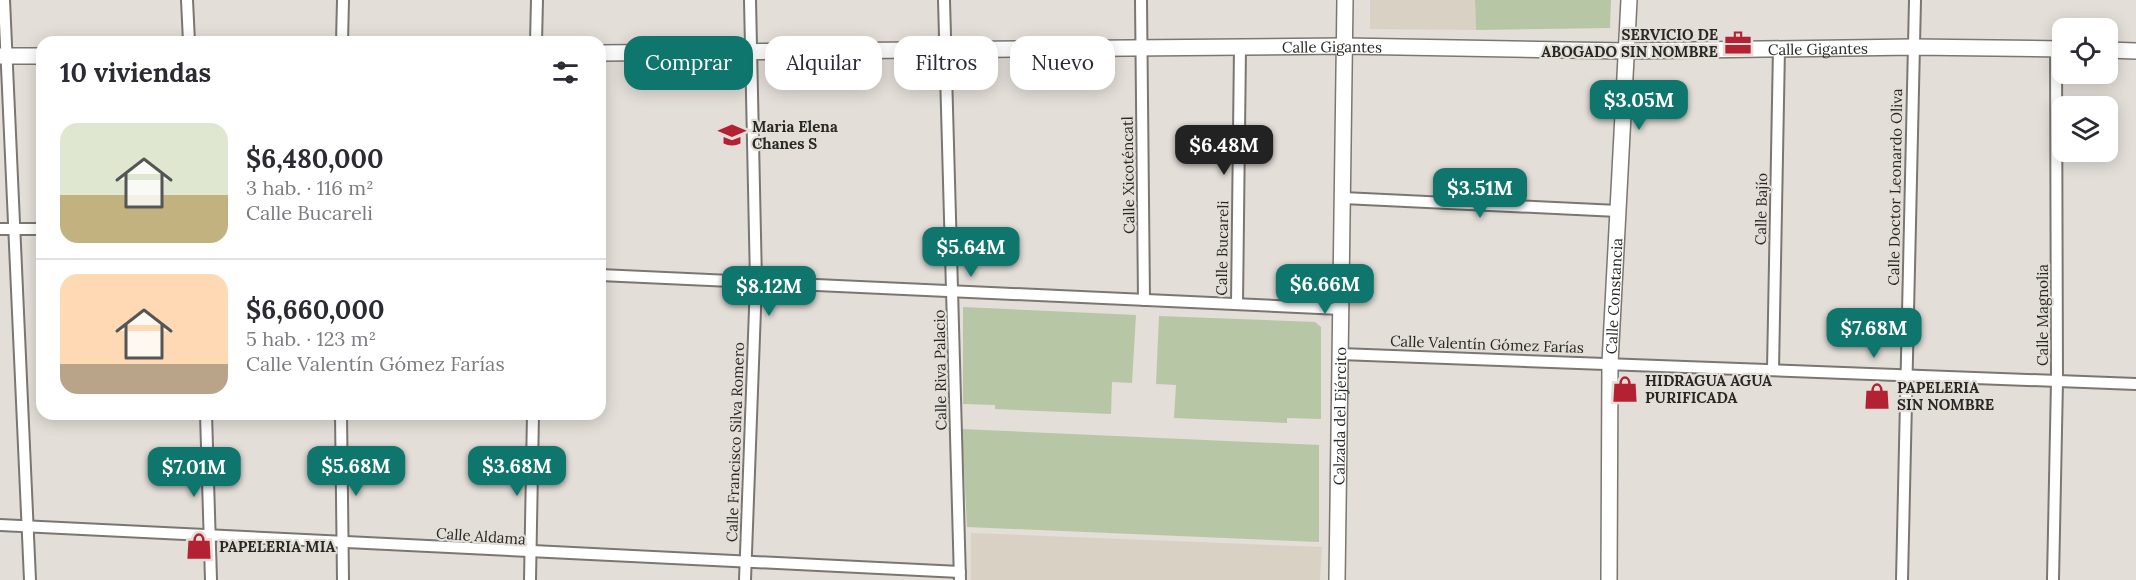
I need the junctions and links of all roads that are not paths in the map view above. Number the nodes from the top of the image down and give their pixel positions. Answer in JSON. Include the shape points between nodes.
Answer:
{"nodes":[{"id":1,"x":4,"y":0,"type":"edge"},
{"id":2,"x":187,"y":0,"type":"edge"},
{"id":3,"x":343,"y":0,"type":"edge"},
{"id":4,"x":537,"y":0,"type":"edge"},
{"id":5,"x":750,"y":0,"type":"edge"},
{"id":6,"x":944,"y":0,"type":"edge"},
{"id":7,"x":1141,"y":0,"type":"edge"},
{"id":8,"x":1345,"y":0,"type":"edge"},
{"id":9,"x":1629,"y":0,"type":"edge"},
{"id":10,"x":1915,"y":0,"type":"edge"},
{"id":11,"x":189,"y":36,"type":"edge"},
{"id":12,"x":342,"y":36,"type":"edge"},
{"id":13,"x":536,"y":36,"type":"edge"},
{"id":14,"x":751,"y":36,"type":"edge"},
{"id":15,"x":945,"y":36,"type":"edge"},
{"id":16,"x":1345,"y":46,"type":"junction"},
{"id":17,"x":1913,"y":47,"type":"junction"},
{"id":18,"x":1240,"y":48,"type":"junction"},
{"id":19,"x":1779,"y":48,"type":"junction"},
{"id":20,"x":1141,"y":49,"type":"junction"},
{"id":21,"x":2052,"y":49,"type":"edge"},
{"id":22,"x":998,"y":50,"type":"edge"},
{"id":23,"x":2118,"y":50,"type":"edge"},
{"id":24,"x":1627,"y":51,"type":"junction"},
{"id":25,"x":2136,"y":51,"type":"edge"},
{"id":26,"x":894,"y":52,"type":"edge"},
{"id":27,"x":606,"y":53,"type":"edge"},
{"id":28,"x":624,"y":53,"type":"edge"},
{"id":29,"x":753,"y":53,"type":"edge"},
{"id":30,"x":4,"y":56,"type":"edge"},
{"id":31,"x":36,"y":56,"type":"edge"},
{"id":32,"x":2059,"y":84,"type":"edge"},
{"id":33,"x":752,"y":90,"type":"edge"},
{"id":34,"x":947,"y":90,"type":"edge"},
{"id":35,"x":1343,"y":198,"type":"junction"},
{"id":36,"x":1618,"y":211,"type":"junction"},
{"id":37,"x":0,"y":229,"type":"edge"},
{"id":38,"x":15,"y":229,"type":"junction"},
{"id":39,"x":36,"y":229,"type":"edge"},
{"id":40,"x":606,"y":275,"type":"edge"},
{"id":41,"x":756,"y":282,"type":"junction"},
{"id":42,"x":953,"y":291,"type":"junction"},
{"id":43,"x":1144,"y":300,"type":"junction"},
{"id":44,"x":1237,"y":304,"type":"junction"},
{"id":45,"x":1341,"y":309,"type":"junction"},
{"id":46,"x":1340,"y":354,"type":"junction"},
{"id":47,"x":1610,"y":363,"type":"junction"},
{"id":48,"x":1773,"y":369,"type":"junction"},
{"id":49,"x":1906,"y":374,"type":"junction"},
{"id":50,"x":2057,"y":381,"type":"junction"},
{"id":51,"x":2136,"y":384,"type":"edge"},
{"id":52,"x":206,"y":420,"type":"edge"},
{"id":53,"x":341,"y":420,"type":"edge"},
{"id":54,"x":533,"y":420,"type":"edge"},
{"id":55,"x":0,"y":525,"type":"edge"},
{"id":56,"x":27,"y":526,"type":"junction"},
{"id":57,"x":209,"y":534,"type":"junction"},
{"id":58,"x":342,"y":541,"type":"junction"},
{"id":59,"x":531,"y":554,"type":"junction"},
{"id":60,"x":745,"y":563,"type":"junction"},
{"id":61,"x":960,"y":576,"type":"edge"},
{"id":62,"x":30,"y":580,"type":"edge"},
{"id":63,"x":211,"y":580,"type":"edge"},
{"id":64,"x":343,"y":580,"type":"edge"},
{"id":65,"x":530,"y":580,"type":"edge"},
{"id":66,"x":745,"y":580,"type":"edge"},
{"id":67,"x":1337,"y":580,"type":"edge"},
{"id":68,"x":1609,"y":580,"type":"edge"},
{"id":69,"x":1902,"y":580,"type":"edge"},
{"id":70,"x":2053,"y":580,"type":"edge"}],
"edges":[{"from":1,"to":30,"type":"street"},
{"from":2,"to":11,"type":"street"},
{"from":3,"to":12,"type":"street"},
{"from":4,"to":13,"type":"street"},
{"from":5,"to":14,"type":"street","name":"Calle Francisco Silva Romero"},
{"from":6,"to":15,"type":"street","name":"Calle Riva Palacio"},
{"from":7,"to":20,"type":"street","name":"Calle Xicoténcatl"},
{"from":8,"to":16,"type":"main road","name":"Calzada del Ejército"},
{"from":9,"to":24,"type":"main road","name":"Calle Constancia"},
{"from":10,"to":17,"type":"street","name":"Calle Doctor Leonardo Oliva"},
{"from":16,"to":18,"type":"main road","name":"Calle Gigantes"},
{"from":16,"to":24,"type":"main road","name":"Calle Gigantes"},
{"from":16,"to":35,"type":"main road","name":"Calzada del Ejército"},
{"from":17,"to":19,"type":"main road","name":"Calle Gigantes"},
{"from":17,"to":21,"type":"main road","name":"Calle Gigantes"},
{"from":17,"to":49,"type":"street","name":"Calle Doctor Leonardo Oliva"},
{"from":18,"to":20,"type":"main road","name":"Calle Gigantes"},
{"from":18,"to":44,"type":"street","name":"Calle Bucareli"},
{"from":19,"to":24,"type":"main road","name":"Calle Gigantes"},
{"from":19,"to":48,"type":"street","name":"Calle Bajío"},
{"from":20,"to":22,"type":"main road","name":"Calle Gigantes"},
{"from":20,"to":43,"type":"street","name":"Calle Xicoténcatl"},
{"from":23,"to":25,"type":"main road"},
{"from":24,"to":36,"type":"main road","name":"Calle Constancia"},
{"from":26,"to":29,"type":"main road","name":"Calle Gigantes"},
{"from":27,"to":28,"type":"main road","name":"Calle Gigantes"},
{"from":30,"to":31,"type":"main road"},
{"from":30,"to":38,"type":"street"},
{"from":32,"to":50,"type":"street","name":"Calle Magnolia"},
{"from":33,"to":41,"type":"street","name":"Calle Francisco Silva Romero"},
{"from":34,"to":42,"type":"street","name":"Calle Riva Palacio"},
{"from":35,"to":36,"type":"street"},
{"from":35,"to":45,"type":"main road","name":"Calzada del Ejército"},
{"from":36,"to":47,"type":"main road","name":"Calle Constancia"},
{"from":37,"to":38,"type":"street"},
{"from":38,"to":39,"type":"street"},
{"from":38,"to":56,"type":"street"},
{"from":40,"to":41,"type":"street"},
{"from":41,"to":42,"type":"street"},
{"from":41,"to":60,"type":"street","name":"Calle Francisco Silva Romero"},
{"from":42,"to":43,"type":"street"},
{"from":42,"to":61,"type":"street","name":"Calle Riva Palacio"},
{"from":43,"to":44,"type":"street"},
{"from":44,"to":45,"type":"street"},
{"from":45,"to":46,"type":"main road","name":"Calzada del Ejército"},
{"from":46,"to":47,"type":"street","name":"Calle Valentín Gómez Farías"},
{"from":46,"to":67,"type":"main road","name":"Calzada del Ejército"},
{"from":47,"to":48,"type":"street","name":"Calle Valentín Gómez Farías"},
{"from":47,"to":68,"type":"main road","name":"Calle Constancia"},
{"from":48,"to":49,"type":"street","name":"Calle Valentín Gómez Farías"},
{"from":49,"to":50,"type":"street","name":"Calle Valentín Gómez Farías"},
{"from":49,"to":69,"type":"street","name":"Calle Doctor Leonardo Oliva"},
{"from":50,"to":51,"type":"street","name":"Calle Valentín Gómez Farías"},
{"from":50,"to":70,"type":"street","name":"Calle Magnolia"},
{"from":52,"to":57,"type":"street"},
{"from":53,"to":58,"type":"street"},
{"from":54,"to":59,"type":"street"},
{"from":55,"to":56,"type":"street","name":"Calle Aldama"},
{"from":56,"to":57,"type":"street","name":"Calle Aldama"},
{"from":56,"to":62,"type":"street"},
{"from":57,"to":58,"type":"street","name":"Calle Aldama"},
{"from":57,"to":63,"type":"street"},
{"from":58,"to":59,"type":"street","name":"Calle Aldama"},
{"from":58,"to":64,"type":"street"},
{"from":59,"to":60,"type":"street","name":"Calle Aldama"},
{"from":59,"to":65,"type":"street"},
{"from":60,"to":61,"type":"street","name":"Calle Aldama"},
{"from":60,"to":66,"type":"street","name":"Calle Francisco Silva Romero"}]}
